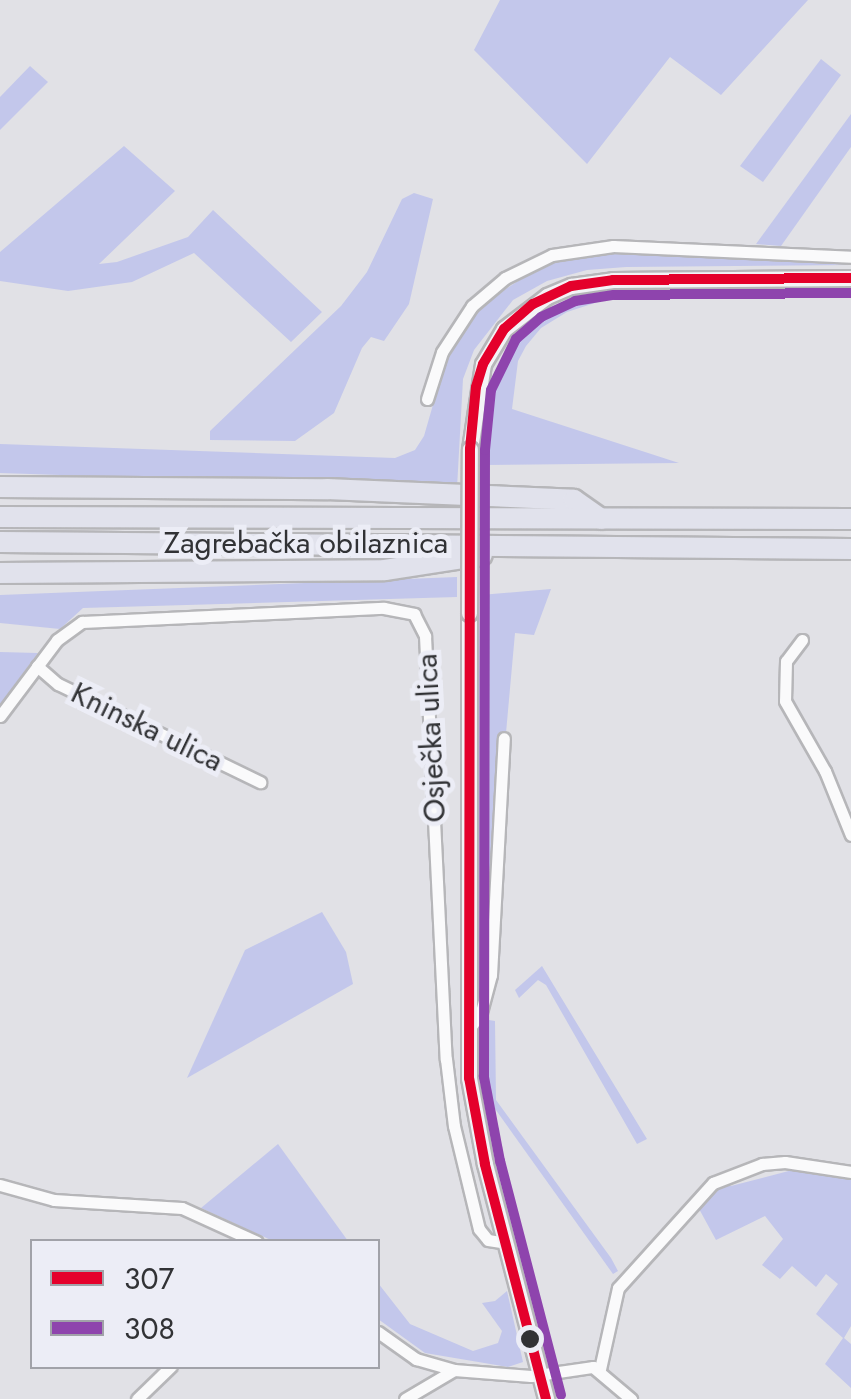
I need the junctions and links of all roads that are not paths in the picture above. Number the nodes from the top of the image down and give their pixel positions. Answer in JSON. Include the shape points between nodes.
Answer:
{"nodes":[{"id":1,"x":851,"y":257,"type":"edge"},
{"id":2,"x":851,"y":278,"type":"edge"},
{"id":3,"x":427,"y":398,"type":"dead end"},
{"id":4,"x":0,"y":486,"type":"edge"},
{"id":5,"x":0,"y":516,"type":"edge"},
{"id":6,"x":851,"y":518,"type":"edge"},
{"id":7,"x":600,"y":519,"type":"junction"},
{"id":8,"x":0,"y":542,"type":"edge"},
{"id":9,"x":546,"y":544,"type":"junction"},
{"id":10,"x":851,"y":549,"type":"edge"},
{"id":11,"x":0,"y":574,"type":"edge"},
{"id":12,"x":802,"y":640,"type":"dead end"},
{"id":13,"x":38,"y":666,"type":"junction"},
{"id":14,"x":0,"y":716,"type":"edge"},
{"id":15,"x":504,"y":738,"type":"dead end"},
{"id":16,"x":260,"y":782,"type":"dead end"},
{"id":17,"x":851,"y":836,"type":"edge"},
{"id":18,"x":467,"y":1031,"type":"junction"},
{"id":19,"x":851,"y":1172,"type":"edge"},
{"id":20,"x":0,"y":1186,"type":"edge"},
{"id":21,"x":250,"y":1239,"type":"edge"},
{"id":22,"x":506,"y":1243,"type":"junction"},
{"id":23,"x":380,"y":1333,"type":"edge"},
{"id":24,"x":167,"y":1369,"type":"edge"},
{"id":25,"x":600,"y":1369,"type":"junction"},
{"id":26,"x":454,"y":1370,"type":"junction"},
{"id":27,"x":542,"y":1375,"type":"junction"},
{"id":28,"x":138,"y":1399,"type":"edge"},
{"id":29,"x":405,"y":1399,"type":"edge"},
{"id":30,"x":546,"y":1399,"type":"edge"},
{"id":31,"x":632,"y":1399,"type":"edge"}],
"edges":[{"from":1,"to":3,"type":"street","via":[[613,246],[552,255],[505,278],[472,306],[442,352]]},
{"from":2,"to":18,"type":"street","bridge":true,"via":[[572,286],[511,322],[482,364],[470,448]]},
{"from":4,"to":7,"type":"highway","via":[[574,500]]},
{"from":5,"to":7,"type":"highway","name":"Zagrebačka obilaznica"},
{"from":6,"to":7,"type":"highway","name":"Zagrebačka obilaznica"},
{"from":8,"to":9,"type":"highway","name":"Zagrebačka obilaznica"},
{"from":9,"to":10,"type":"highway","name":"Zagrebačka obilaznica"},
{"from":9,"to":11,"type":"highway","via":[[516,556],[476,554],[384,570]]},
{"from":12,"to":17,"type":"street","via":[[786,661],[784,702],[825,771]]},
{"from":13,"to":14,"type":"street","name":"Osječka ulica"},
{"from":13,"to":16,"type":"street","name":"Kninska ulica","via":[[58,684]]},
{"from":13,"to":22,"type":"street","name":"Osječka ulica","via":[[70,628],[101,618],[384,608],[414,614],[425,636],[454,1126],[478,1229],[488,1240]]},
{"from":15,"to":18,"type":"street","via":[[490,975],[481,1012]]},
{"from":18,"to":22,"type":"street","via":[[474,1111]]},
{"from":19,"to":25,"type":"street","via":[[762,1164],[713,1184],[618,1288]]},
{"from":20,"to":21,"type":"street","via":[[54,1200],[182,1208]]},
{"from":22,"to":27,"type":"street"},
{"from":23,"to":26,"type":"street","via":[[416,1359]]},
{"from":24,"to":28,"type":"street"},
{"from":25,"to":27,"type":"street"},
{"from":25,"to":31,"type":"street"},
{"from":26,"to":27,"type":"street"},
{"from":26,"to":29,"type":"street"},
{"from":27,"to":30,"type":"street"}]}
